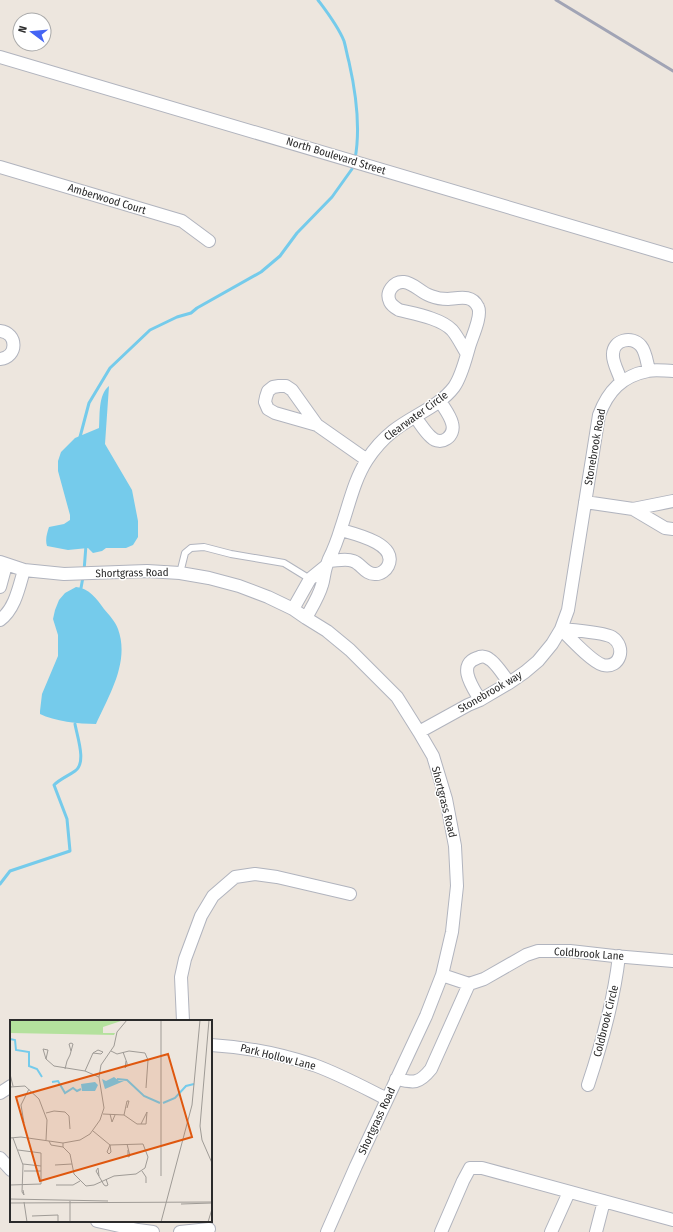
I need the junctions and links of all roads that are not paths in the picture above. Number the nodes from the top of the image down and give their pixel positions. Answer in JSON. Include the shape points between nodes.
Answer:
{"nodes":[{"id":1,"x":0,"y":57,"type":"edge"},
{"id":2,"x":0,"y":167,"type":"edge"},
{"id":3,"x":209,"y":241,"type":"dead end"},
{"id":4,"x":673,"y":256,"type":"edge"},
{"id":5,"x":0,"y":332,"type":"edge"},
{"id":6,"x":467,"y":354,"type":"junction"},
{"id":7,"x":0,"y":359,"type":"edge"},
{"id":8,"x":649,"y":370,"type":"junction"},
{"id":9,"x":673,"y":371,"type":"edge"},
{"id":10,"x":621,"y":381,"type":"junction"},
{"id":11,"x":440,"y":401,"type":"junction"},
{"id":12,"x":415,"y":417,"type":"junction"},
{"id":13,"x":317,"y":426,"type":"dead end"},
{"id":14,"x":367,"y":460,"type":"junction"},
{"id":15,"x":673,"y":501,"type":"edge"},
{"id":16,"x":586,"y":502,"type":"junction"},
{"id":17,"x":633,"y":509,"type":"junction"},
{"id":18,"x":673,"y":529,"type":"edge"},
{"id":19,"x":341,"y":530,"type":"junction"},
{"id":20,"x":3,"y":563,"type":"edge"},
{"id":21,"x":327,"y":564,"type":"junction"},
{"id":22,"x":24,"y":570,"type":"junction"},
{"id":23,"x":180,"y":573,"type":"junction"},
{"id":24,"x":310,"y":579,"type":"junction"},
{"id":25,"x":0,"y":586,"type":"edge"},
{"id":26,"x":292,"y":609,"type":"junction"},
{"id":27,"x":306,"y":618,"type":"junction"},
{"id":28,"x":0,"y":620,"type":"edge"},
{"id":29,"x":509,"y":683,"type":"junction"},
{"id":30,"x":480,"y":700,"type":"junction"},
{"id":31,"x":419,"y":732,"type":"junction"},
{"id":32,"x":350,"y":894,"type":"dead end"},
{"id":33,"x":619,"y":956,"type":"junction"},
{"id":34,"x":673,"y":961,"type":"edge"},
{"id":35,"x":442,"y":975,"type":"junction"},
{"id":36,"x":469,"y":984,"type":"junction"},
{"id":37,"x":183,"y":1020,"type":"edge"},
{"id":38,"x":212,"y":1045,"type":"edge"},
{"id":39,"x":396,"y":1079,"type":"junction"},
{"id":40,"x":588,"y":1085,"type":"dead end"},
{"id":41,"x":10,"y":1087,"type":"edge"},
{"id":42,"x":0,"y":1093,"type":"edge"},
{"id":43,"x":387,"y":1099,"type":"junction"},
{"id":44,"x":0,"y":1158,"type":"edge"},
{"id":45,"x":10,"y":1169,"type":"edge"},
{"id":46,"x":569,"y":1192,"type":"junction"},
{"id":47,"x":604,"y":1201,"type":"junction"},
{"id":48,"x":673,"y":1220,"type":"edge"},
{"id":49,"x":102,"y":1222,"type":"edge"},
{"id":50,"x":209,"y":1229,"type":"dead end"},
{"id":51,"x":153,"y":1232,"type":"edge"},
{"id":52,"x":180,"y":1232,"type":"edge"},
{"id":53,"x":327,"y":1232,"type":"edge"},
{"id":54,"x":441,"y":1232,"type":"edge"},
{"id":55,"x":551,"y":1232,"type":"edge"},
{"id":56,"x":596,"y":1232,"type":"edge"}],
"edges":[{"from":1,"to":4,"type":"street","name":"North Boulevard Street"},
{"from":2,"to":3,"type":"street","name":"Amberwood Court","via":[[182,220]]},
{"from":5,"to":7,"type":"street","via":[[8,334],[13,346],[8,357]]},
{"from":6,"to":6,"type":"street","name":"Clearwater Circle","via":[[479,313],[474,301],[461,297],[435,297],[403,282],[396,282],[392,286],[388,297],[394,307],[444,324],[457,336]]},
{"from":6,"to":11,"type":"street","name":"Clearwater Circle","via":[[456,385]]},
{"from":8,"to":9,"type":"street","name":"Stonebrook Road"},
{"from":8,"to":10,"type":"street","name":"Stonebrook Road"},
{"from":8,"to":10,"type":"street","via":[[640,345],[632,340],[621,341],[616,344],[612,356]]},
{"from":10,"to":16,"type":"street","name":"Stonebrook Road","via":[[603,404]]},
{"from":11,"to":12,"type":"street","name":"Clearwater Circle"},
{"from":11,"to":12,"type":"street","via":[[453,425],[451,435],[446,439],[442,441],[431,438]]},
{"from":12,"to":14,"type":"street","name":"Clearwater Circle","via":[[380,442]]},
{"from":13,"to":14,"type":"street"},
{"from":14,"to":19,"type":"street","name":"Clearwater Circle","via":[[354,486]]},
{"from":15,"to":17,"type":"street"},
{"from":16,"to":17,"type":"street"},
{"from":16,"to":29,"type":"street","name":"Stonebrook way","via":[[568,610],[561,629],[538,661]]},
{"from":17,"to":18,"type":"street","via":[[665,528]]},
{"from":19,"to":21,"type":"street","name":"Clearwater Circle"},
{"from":19,"to":21,"type":"street","via":[[382,545],[390,556],[388,567],[375,574],[369,573],[352,561]]},
{"from":20,"to":22,"type":"street","name":"Shortgrass Road"},
{"from":20,"to":25,"type":"street"},
{"from":21,"to":24,"type":"street","name":"Clearwater Circle"},
{"from":21,"to":27,"type":"street","name":"Clearwater Circle","via":[[322,585]]},
{"from":22,"to":23,"type":"street","name":"Shortgrass Road","via":[[64,574],[147,571]]},
{"from":22,"to":28,"type":"street","via":[[7,615]]},
{"from":23,"to":24,"type":"lane","via":[[185,553],[191,548],[204,547],[284,563]]},
{"from":23,"to":26,"type":"street","name":"Shortgrass Road","via":[[239,586]]},
{"from":24,"to":26,"type":"street","name":"Clearwater Circle"},
{"from":26,"to":27,"type":"street","name":"Shortgrass Road"},
{"from":27,"to":31,"type":"street","name":"Shortgrass Road","via":[[350,650],[397,697]]},
{"from":29,"to":30,"type":"street","name":"Stonebrook way"},
{"from":29,"to":30,"type":"street","via":[[490,659],[474,659],[468,666],[467,675]]},
{"from":30,"to":31,"type":"street","name":"Stonebrook way"},
{"from":31,"to":35,"type":"street","name":"Shortgrass Road","via":[[433,756],[446,799],[455,846],[456,886],[452,932]]},
{"from":32,"to":37,"type":"street","via":[[277,877],[255,874],[235,877],[213,896],[201,916],[185,959],[181,977]]},
{"from":33,"to":34,"type":"street","name":"Coldbrook Lane"},
{"from":33,"to":36,"type":"street","name":"Coldbrook Lane","via":[[538,951]]},
{"from":33,"to":40,"type":"street","name":"Coldbrook Circle","via":[[615,984]]},
{"from":35,"to":36,"type":"street"},
{"from":35,"to":39,"type":"street","name":"Shortgrass Road"},
{"from":36,"to":39,"type":"street","via":[[431,1070],[419,1081]]},
{"from":38,"to":43,"type":"street","name":"Park Hollow Lane","via":[[236,1046],[314,1065]]},
{"from":39,"to":43,"type":"street","name":"Shortgrass Road"},
{"from":41,"to":42,"type":"street"},
{"from":43,"to":53,"type":"street","name":"Shortgrass Road"},
{"from":44,"to":45,"type":"street"},
{"from":46,"to":47,"type":"street"},
{"from":46,"to":54,"type":"street","via":[[482,1168],[470,1168]]},
{"from":46,"to":55,"type":"street"},
{"from":47,"to":48,"type":"street"},
{"from":47,"to":56,"type":"street"},
{"from":49,"to":51,"type":"street"},
{"from":50,"to":52,"type":"street"}]}
